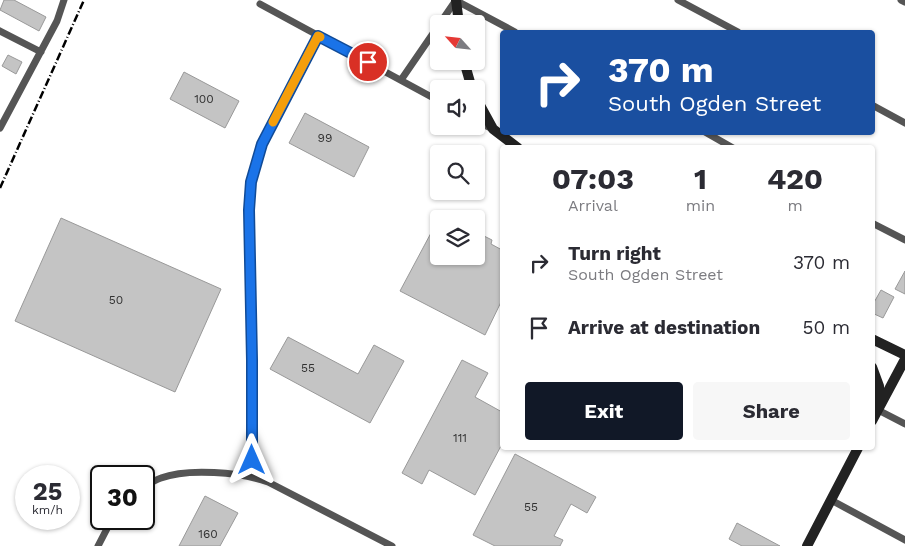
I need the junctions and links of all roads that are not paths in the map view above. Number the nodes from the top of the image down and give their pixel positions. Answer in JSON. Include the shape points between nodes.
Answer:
{"nodes":[{"id":1,"x":64,"y":0,"type":"edge"},
{"id":2,"x":456,"y":0,"type":"edge"},
{"id":3,"x":678,"y":0,"type":"edge"},
{"id":4,"x":901,"y":0,"type":"edge"},
{"id":5,"x":905,"y":2,"type":"edge"},
{"id":6,"x":260,"y":4,"type":"dead end"},
{"id":7,"x":458,"y":15,"type":"edge"},
{"id":8,"x":511,"y":30,"type":"edge"},
{"id":9,"x":734,"y":30,"type":"edge"},
{"id":10,"x":0,"y":31,"type":"edge"},
{"id":11,"x":318,"y":36,"type":"junction"},
{"id":12,"x":40,"y":52,"type":"junction"},
{"id":13,"x":400,"y":80,"type":"junction"},
{"id":14,"x":430,"y":96,"type":"edge"},
{"id":15,"x":875,"y":107,"type":"edge"},
{"id":16,"x":485,"y":114,"type":"edge"},
{"id":17,"x":905,"y":123,"type":"edge"},
{"id":18,"x":485,"y":125,"type":"edge"},
{"id":19,"x":0,"y":128,"type":"edge"},
{"id":20,"x":493,"y":129,"type":"junction"},
{"id":21,"x":500,"y":134,"type":"edge"},
{"id":22,"x":501,"y":135,"type":"edge"},
{"id":23,"x":710,"y":135,"type":"edge"},
{"id":24,"x":514,"y":145,"type":"edge"},
{"id":25,"x":728,"y":145,"type":"edge"},
{"id":26,"x":875,"y":225,"type":"edge"},
{"id":27,"x":905,"y":240,"type":"edge"},
{"id":28,"x":875,"y":341,"type":"edge"},
{"id":29,"x":905,"y":357,"type":"edge"},
{"id":30,"x":875,"y":375,"type":"edge"},
{"id":31,"x":878,"y":410,"type":"junction"},
{"id":32,"x":875,"y":416,"type":"edge"},
{"id":33,"x":905,"y":424,"type":"edge"},
{"id":34,"x":857,"y":450,"type":"edge"},
{"id":35,"x":252,"y":476,"type":"junction"},
{"id":36,"x":155,"y":481,"type":"edge"},
{"id":37,"x":831,"y":500,"type":"junction"},
{"id":38,"x":106,"y":530,"type":"edge"},
{"id":39,"x":905,"y":540,"type":"edge"},
{"id":40,"x":98,"y":546,"type":"edge"},
{"id":41,"x":392,"y":546,"type":"edge"},
{"id":42,"x":807,"y":546,"type":"edge"}],
"edges":[{"from":1,"to":12,"type":"street"},
{"from":2,"to":7,"type":"street"},
{"from":2,"to":8,"type":"street"},
{"from":2,"to":13,"type":"street"},
{"from":3,"to":9,"type":"street"},
{"from":4,"to":5,"type":"street"},
{"from":6,"to":11,"type":"street"},
{"from":10,"to":12,"type":"street"},
{"from":11,"to":13,"type":"street"},
{"from":11,"to":35,"type":"street","via":[[262,144],[250,187]]},
{"from":12,"to":19,"type":"street"},
{"from":13,"to":14,"type":"street"},
{"from":15,"to":17,"type":"street"},
{"from":16,"to":20,"type":"street"},
{"from":18,"to":20,"type":"street"},
{"from":20,"to":21,"type":"street"},
{"from":22,"to":24,"type":"street"},
{"from":23,"to":25,"type":"street"},
{"from":26,"to":27,"type":"street"},
{"from":28,"to":29,"type":"street"},
{"from":29,"to":31,"type":"street"},
{"from":30,"to":31,"type":"street","via":[[879,386]]},
{"from":31,"to":32,"type":"street"},
{"from":31,"to":33,"type":"street"},
{"from":34,"to":37,"type":"street"},
{"from":35,"to":36,"type":"street","via":[[189,472]]},
{"from":35,"to":41,"type":"street"},
{"from":37,"to":39,"type":"street"},
{"from":37,"to":42,"type":"street"},
{"from":38,"to":40,"type":"street"}]}
